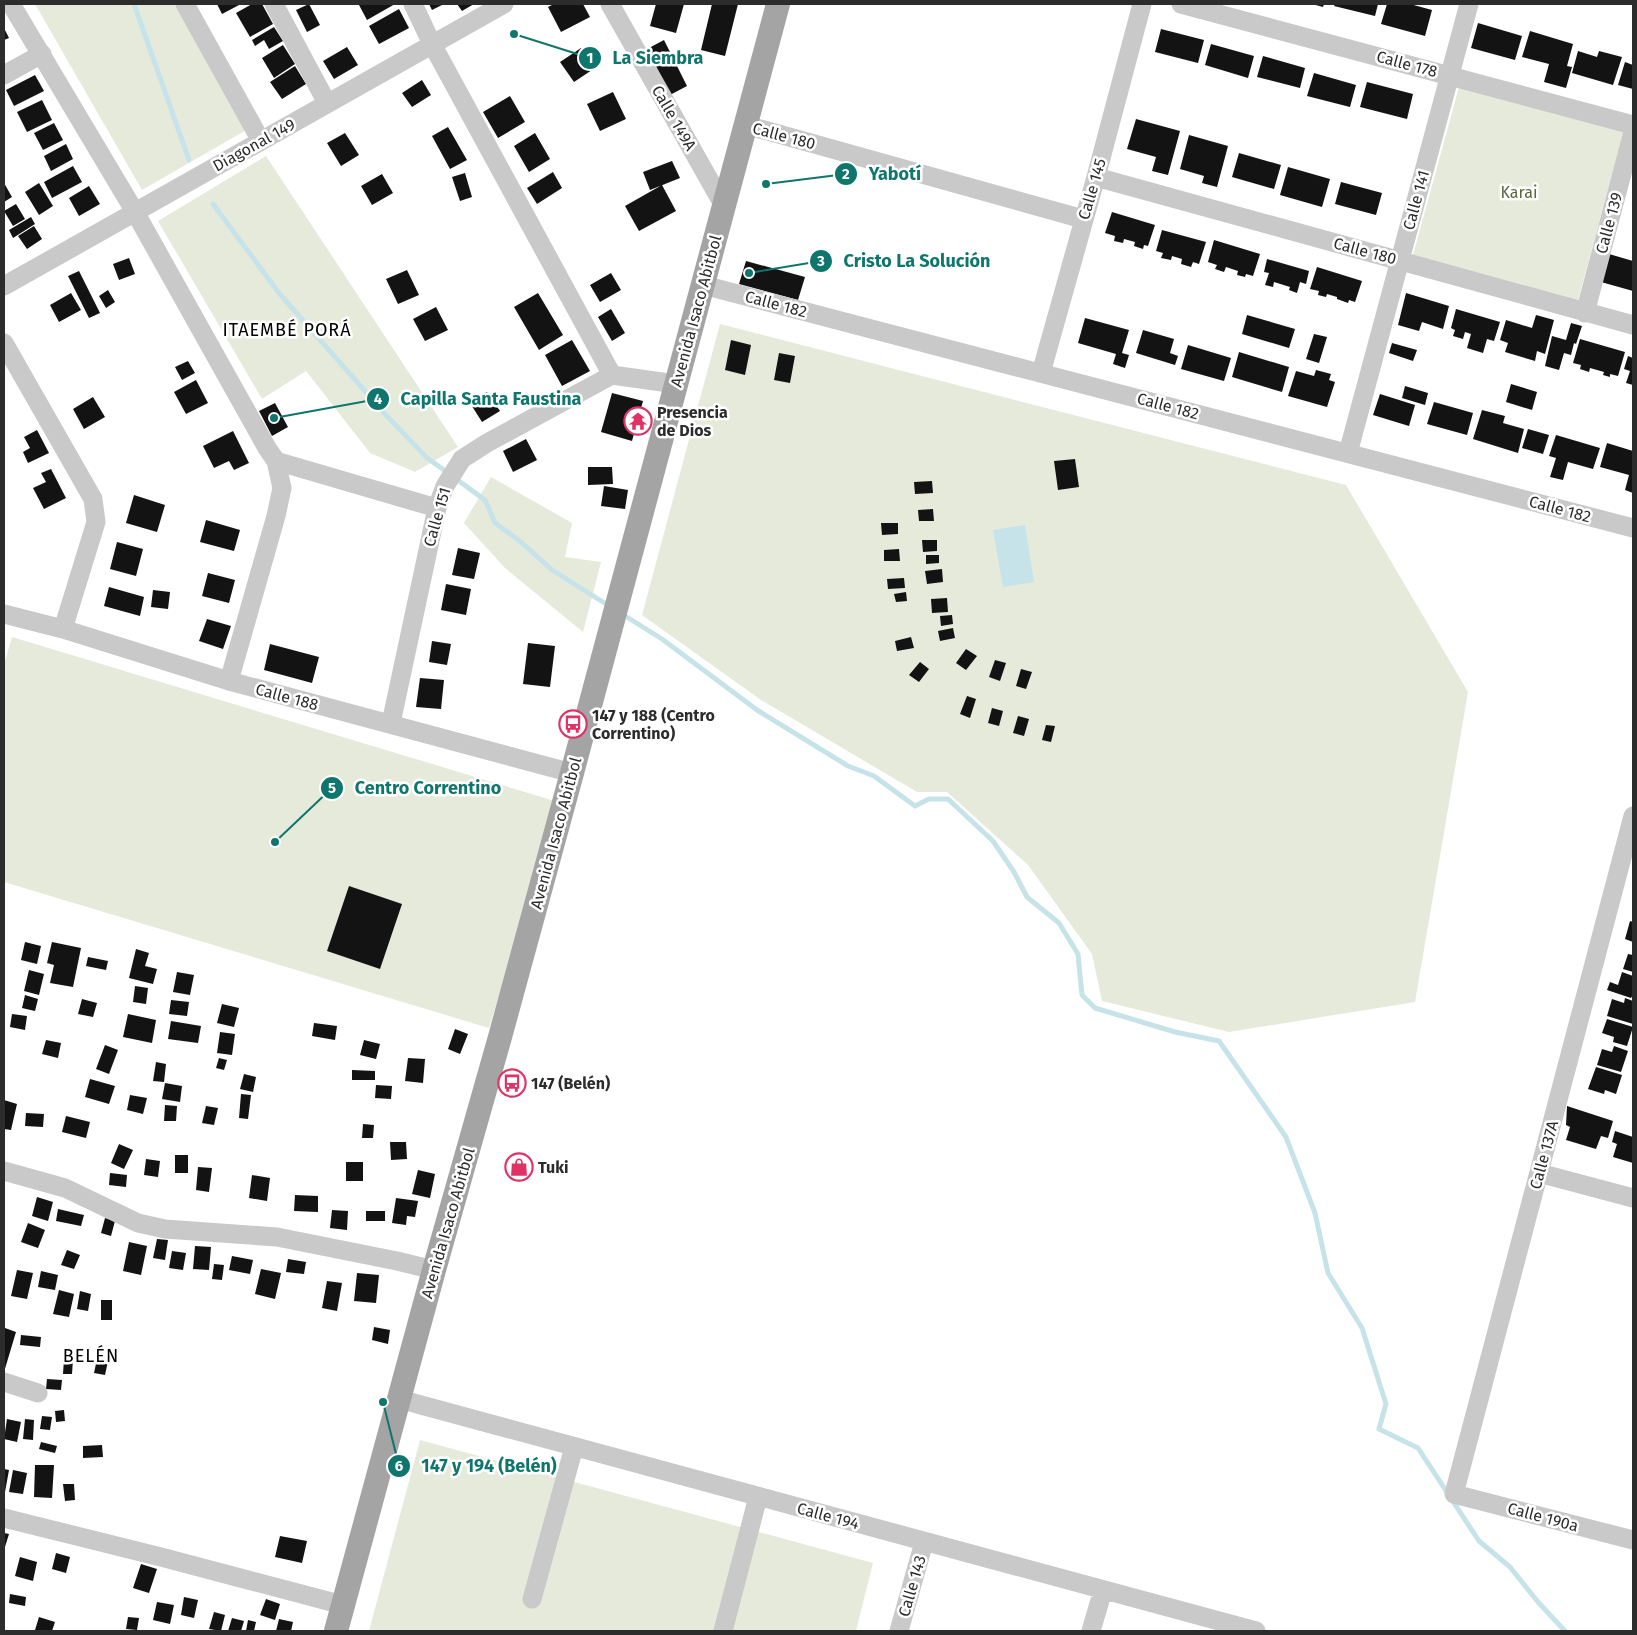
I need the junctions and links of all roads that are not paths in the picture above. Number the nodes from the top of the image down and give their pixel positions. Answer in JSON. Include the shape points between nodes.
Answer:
{"nodes":[{"id":1,"x":11,"y":4,"type":"edge"},
{"id":2,"x":185,"y":4,"type":"edge"},
{"id":3,"x":274,"y":4,"type":"edge"},
{"id":4,"x":412,"y":4,"type":"edge"},
{"id":5,"x":504,"y":4,"type":"edge"},
{"id":6,"x":610,"y":4,"type":"edge"},
{"id":7,"x":778,"y":4,"type":"edge"},
{"id":8,"x":1142,"y":4,"type":"edge"},
{"id":9,"x":1181,"y":4,"type":"edge"},
{"id":10,"x":1469,"y":4,"type":"edge"},
{"id":11,"x":432,"y":44,"type":"junction"},
{"id":12,"x":42,"y":54,"type":"junction"},
{"id":13,"x":4,"y":75,"type":"edge"},
{"id":14,"x":1450,"y":75,"type":"junction"},
{"id":15,"x":327,"y":103,"type":"junction"},
{"id":16,"x":746,"y":125,"type":"junction"},
{"id":17,"x":1633,"y":125,"type":"edge"},
{"id":18,"x":1633,"y":132,"type":"edge"},
{"id":19,"x":261,"y":141,"type":"junction"},
{"id":20,"x":1096,"y":177,"type":"junction"},
{"id":21,"x":724,"y":206,"type":"junction"},
{"id":22,"x":135,"y":212,"type":"junction"},
{"id":23,"x":1084,"y":219,"type":"junction"},
{"id":24,"x":1400,"y":260,"type":"junction"},
{"id":25,"x":6,"y":279,"type":"edge"},
{"id":26,"x":703,"y":285,"type":"junction"},
{"id":27,"x":1585,"y":313,"type":"junction"},
{"id":28,"x":1633,"y":325,"type":"edge"},
{"id":29,"x":4,"y":343,"type":"edge"},
{"id":30,"x":1041,"y":373,"type":"junction"},
{"id":31,"x":612,"y":375,"type":"junction"},
{"id":32,"x":676,"y":384,"type":"junction"},
{"id":33,"x":1348,"y":454,"type":"junction"},
{"id":34,"x":276,"y":461,"type":"junction"},
{"id":35,"x":437,"y":508,"type":"junction"},
{"id":36,"x":1633,"y":528,"type":"edge"},
{"id":37,"x":4,"y":614,"type":"edge"},
{"id":38,"x":63,"y":630,"type":"junction"},
{"id":39,"x":228,"y":681,"type":"junction"},
{"id":40,"x":391,"y":723,"type":"junction"},
{"id":41,"x":572,"y":773,"type":"junction"},
{"id":42,"x":1633,"y":816,"type":"edge"},
{"id":43,"x":1625,"y":877,"type":"edge"},
{"id":44,"x":4,"y":1171,"type":"edge"},
{"id":45,"x":1539,"y":1173,"type":"junction"},
{"id":46,"x":1633,"y":1198,"type":"edge"},
{"id":47,"x":434,"y":1270,"type":"junction"},
{"id":48,"x":4,"y":1382,"type":"edge"},
{"id":49,"x":38,"y":1393,"type":"dead end"},
{"id":50,"x":399,"y":1398,"type":"junction"},
{"id":51,"x":574,"y":1447,"type":"junction"},
{"id":52,"x":1454,"y":1494,"type":"joint"},
{"id":53,"x":758,"y":1497,"type":"junction"},
{"id":54,"x":4,"y":1518,"type":"edge"},
{"id":55,"x":1633,"y":1540,"type":"edge"},
{"id":56,"x":924,"y":1542,"type":"junction"},
{"id":57,"x":1103,"y":1590,"type":"junction"},
{"id":58,"x":532,"y":1599,"type":"dead end"},
{"id":59,"x":343,"y":1605,"type":"junction"},
{"id":60,"x":336,"y":1631,"type":"edge"},
{"id":61,"x":723,"y":1631,"type":"edge"},
{"id":62,"x":899,"y":1631,"type":"edge"},
{"id":63,"x":1091,"y":1631,"type":"edge"},
{"id":64,"x":1256,"y":1631,"type":"edge"}],
"edges":[{"from":1,"to":12,"type":"street"},
{"from":2,"to":19,"type":"street"},
{"from":3,"to":15,"type":"street"},
{"from":4,"to":11,"type":"street"},
{"from":5,"to":11,"type":"street","name":"Diagonal 149"},
{"from":6,"to":21,"type":"street","name":"Calle 149A"},
{"from":7,"to":16,"type":"main road","name":"Avenida Isaco Abitbol"},
{"from":8,"to":20,"type":"street","name":"Calle 145"},
{"from":9,"to":14,"type":"street","name":"Calle 178"},
{"from":10,"to":14,"type":"street","name":"Calle 141"},
{"from":11,"to":15,"type":"street","name":"Diagonal 149"},
{"from":11,"to":31,"type":"street"},
{"from":12,"to":13,"type":"street"},
{"from":12,"to":22,"type":"street"},
{"from":14,"to":17,"type":"street","name":"Calle 178"},
{"from":14,"to":24,"type":"street","name":"Calle 141"},
{"from":15,"to":19,"type":"street","name":"Diagonal 149"},
{"from":16,"to":21,"type":"main road","name":"Avenida Isaco Abitbol"},
{"from":16,"to":23,"type":"street","name":"Calle 180"},
{"from":18,"to":27,"type":"street","name":"Calle 139"},
{"from":19,"to":22,"type":"street","name":"Diagonal 149"},
{"from":20,"to":23,"type":"street","name":"Calle 145"},
{"from":20,"to":24,"type":"street","name":"Calle 180"},
{"from":21,"to":26,"type":"main road","name":"Avenida Isaco Abitbol"},
{"from":22,"to":25,"type":"street","name":"Diagonal 149"},
{"from":22,"to":34,"type":"street"},
{"from":23,"to":30,"type":"street","name":"Calle 145"},
{"from":24,"to":27,"type":"street","name":"Calle 180"},
{"from":24,"to":33,"type":"street","name":"Calle 141"},
{"from":26,"to":30,"type":"street","name":"Calle 182"},
{"from":26,"to":32,"type":"main road","name":"Avenida Isaco Abitbol"},
{"from":27,"to":28,"type":"street","name":"Calle 180"},
{"from":29,"to":38,"type":"street","via":[[93,499],[96,522]]},
{"from":30,"to":33,"type":"street","name":"Calle 182"},
{"from":31,"to":32,"type":"street"},
{"from":31,"to":35,"type":"street","name":"Calle 151","via":[[462,459],[445,486]]},
{"from":32,"to":41,"type":"main road","name":"Avenida Isaco Abitbol"},
{"from":33,"to":36,"type":"street","name":"Calle 182"},
{"from":34,"to":35,"type":"street"},
{"from":34,"to":39,"type":"street","via":[[282,488],[278,507]]},
{"from":35,"to":40,"type":"street","name":"Calle 151"},
{"from":37,"to":38,"type":"street","name":"Calle 188"},
{"from":38,"to":39,"type":"street","name":"Calle 188"},
{"from":39,"to":40,"type":"street","name":"Calle 188"},
{"from":40,"to":41,"type":"street","name":"Calle 188"},
{"from":41,"to":47,"type":"main road","name":"Avenida Isaco Abitbol"},
{"from":42,"to":43,"type":"street","name":"Calle 137A"},
{"from":43,"to":45,"type":"street","name":"Calle 137A"},
{"from":44,"to":47,"type":"street","via":[[65,1188],[138,1223],[165,1229],[277,1237]]},
{"from":45,"to":46,"type":"street"},
{"from":45,"to":52,"type":"street","name":"Calle 137A"},
{"from":47,"to":50,"type":"main road","name":"Avenida Isaco Abitbol"},
{"from":48,"to":49,"type":"street"},
{"from":50,"to":51,"type":"street","name":"Calle 194"},
{"from":50,"to":59,"type":"main road","name":"Avenida Isaco Abitbol"},
{"from":51,"to":53,"type":"street","name":"Calle 194"},
{"from":51,"to":58,"type":"street"},
{"from":52,"to":55,"type":"street","name":"Calle 190a"},
{"from":53,"to":56,"type":"street","name":"Calle 194"},
{"from":53,"to":61,"type":"street"},
{"from":54,"to":59,"type":"street"},
{"from":56,"to":57,"type":"street","name":"Calle 194"},
{"from":56,"to":62,"type":"street","name":"Calle 143"},
{"from":57,"to":63,"type":"street"},
{"from":57,"to":64,"type":"street","name":"Calle 194"},
{"from":59,"to":60,"type":"main road","name":"Avenida Isaco Abitbol"}]}
